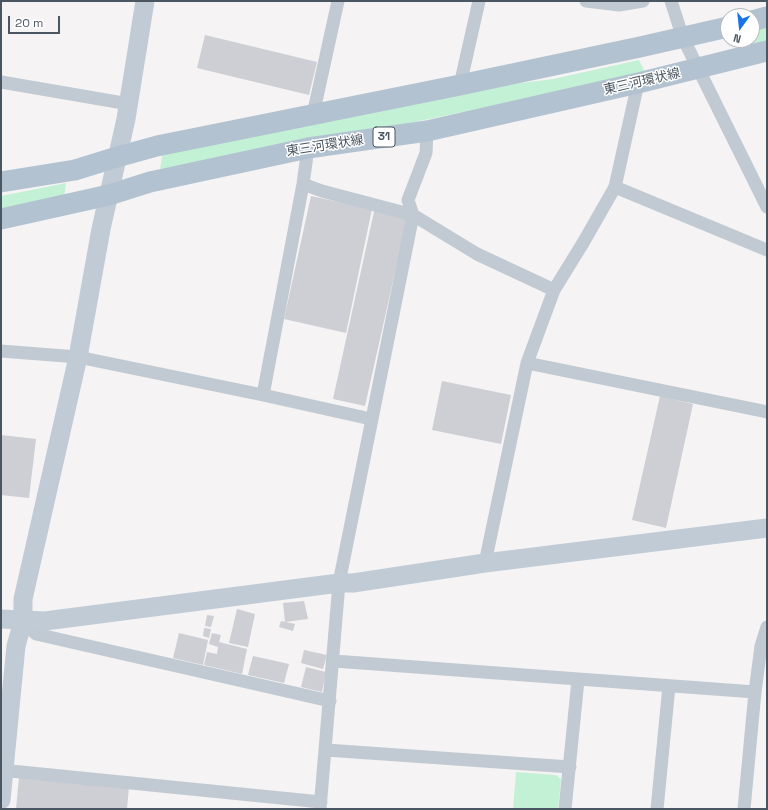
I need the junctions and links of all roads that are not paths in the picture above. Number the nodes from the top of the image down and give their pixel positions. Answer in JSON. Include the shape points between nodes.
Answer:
{"nodes":[{"id":1,"x":145,"y":1,"type":"edge"},
{"id":2,"x":338,"y":1,"type":"edge"},
{"id":3,"x":479,"y":1,"type":"edge"},
{"id":4,"x":586,"y":1,"type":"edge"},
{"id":5,"x":643,"y":1,"type":"edge"},
{"id":6,"x":671,"y":1,"type":"edge"},
{"id":7,"x":720,"y":29,"type":"edge"},
{"id":8,"x":683,"y":38,"type":"junction"},
{"id":9,"x":767,"y":51,"type":"edge"},
{"id":10,"x":699,"y":69,"type":"junction"},
{"id":11,"x":1,"y":82,"type":"edge"},
{"id":12,"x":638,"y":84,"type":"junction"},
{"id":13,"x":460,"y":85,"type":"junction"},
{"id":14,"x":129,"y":104,"type":"junction"},
{"id":15,"x":313,"y":116,"type":"junction"},
{"id":16,"x":427,"y":131,"type":"junction"},
{"id":17,"x":308,"y":148,"type":"junction"},
{"id":18,"x":117,"y":157,"type":"junction"},
{"id":19,"x":1,"y":182,"type":"edge"},
{"id":20,"x":303,"y":184,"type":"junction"},
{"id":21,"x":615,"y":187,"type":"junction"},
{"id":22,"x":109,"y":195,"type":"junction"},
{"id":23,"x":767,"y":207,"type":"edge"},
{"id":24,"x":413,"y":215,"type":"junction"},
{"id":25,"x":1,"y":219,"type":"edge"},
{"id":26,"x":767,"y":250,"type":"edge"},
{"id":27,"x":554,"y":290,"type":"junction"},
{"id":28,"x":1,"y":351,"type":"edge"},
{"id":29,"x":78,"y":357,"type":"junction"},
{"id":30,"x":527,"y":363,"type":"junction"},
{"id":31,"x":264,"y":395,"type":"junction"},
{"id":32,"x":767,"y":412,"type":"edge"},
{"id":33,"x":371,"y":419,"type":"junction"},
{"id":34,"x":767,"y":528,"type":"edge"},
{"id":35,"x":486,"y":563,"type":"junction"},
{"id":36,"x":340,"y":583,"type":"junction"},
{"id":37,"x":1,"y":619,"type":"edge"},
{"id":38,"x":23,"y":621,"type":"junction"},
{"id":39,"x":767,"y":627,"type":"edge"},
{"id":40,"x":764,"y":646,"type":"edge"},
{"id":41,"x":334,"y":661,"type":"junction"},
{"id":42,"x":578,"y":680,"type":"junction"},
{"id":43,"x":669,"y":686,"type":"junction"},
{"id":44,"x":755,"y":692,"type":"junction"},
{"id":45,"x":330,"y":701,"type":"junction"},
{"id":46,"x":326,"y":750,"type":"junction"},
{"id":47,"x":570,"y":767,"type":"junction"},
{"id":48,"x":2,"y":770,"type":"edge"},
{"id":49,"x":1,"y":800,"type":"edge"},
{"id":50,"x":321,"y":806,"type":"edge"},
{"id":51,"x":565,"y":809,"type":"edge"},
{"id":52,"x":657,"y":809,"type":"edge"},
{"id":53,"x":744,"y":809,"type":"edge"}],
"edges":[{"from":1,"to":14,"type":"street"},
{"from":2,"to":15,"type":"street"},
{"from":3,"to":13,"type":"street"},
{"from":4,"to":5,"type":"street","via":[[619,5]]},
{"from":6,"to":8,"type":"street"},
{"from":7,"to":8,"type":"main road"},
{"from":8,"to":10,"type":"street"},
{"from":8,"to":13,"type":"main road"},
{"from":9,"to":10,"type":"main road","name":"東三河環状線","number":"31"},
{"from":10,"to":12,"type":"main road","name":"東三河環状線","number":"31"},
{"from":10,"to":23,"type":"street"},
{"from":11,"to":14,"type":"street"},
{"from":12,"to":16,"type":"main road","name":"東三河環状線","number":"31"},
{"from":12,"to":21,"type":"street"},
{"from":13,"to":15,"type":"main road"},
{"from":14,"to":18,"type":"street"},
{"from":15,"to":18,"type":"main road","via":[[157,146]]},
{"from":16,"to":17,"type":"main road","name":"東三河環状線","number":"31"},
{"from":16,"to":24,"type":"street","via":[[426,153],[408,200]]},
{"from":17,"to":20,"type":"street"},
{"from":17,"to":22,"type":"main road","name":"東三河環状線","number":"31","via":[[150,182]]},
{"from":18,"to":19,"type":"main road","via":[[75,170]]},
{"from":18,"to":22,"type":"street"},
{"from":20,"to":24,"type":"street"},
{"from":20,"to":31,"type":"street"},
{"from":21,"to":26,"type":"street"},
{"from":21,"to":27,"type":"street"},
{"from":22,"to":25,"type":"main road","name":"東三河環状線","number":"31"},
{"from":22,"to":29,"type":"street"},
{"from":24,"to":27,"type":"street","via":[[477,254]]},
{"from":24,"to":33,"type":"street"},
{"from":27,"to":30,"type":"street"},
{"from":28,"to":29,"type":"street"},
{"from":29,"to":31,"type":"street"},
{"from":29,"to":38,"type":"street","via":[[23,599]]},
{"from":30,"to":32,"type":"street"},
{"from":30,"to":35,"type":"street"},
{"from":31,"to":33,"type":"street"},
{"from":33,"to":36,"type":"street"},
{"from":34,"to":35,"type":"street"},
{"from":35,"to":36,"type":"street"},
{"from":36,"to":38,"type":"street","via":[[45,621]]},
{"from":36,"to":41,"type":"street"},
{"from":37,"to":38,"type":"street"},
{"from":38,"to":45,"type":"street","via":[[36,634]]},
{"from":38,"to":48,"type":"street","via":[[16,646]]},
{"from":39,"to":40,"type":"street"},
{"from":40,"to":44,"type":"street"},
{"from":41,"to":42,"type":"street"},
{"from":41,"to":45,"type":"street"},
{"from":42,"to":43,"type":"street"},
{"from":42,"to":47,"type":"street"},
{"from":43,"to":44,"type":"street"},
{"from":43,"to":52,"type":"street"},
{"from":44,"to":53,"type":"street"},
{"from":45,"to":46,"type":"street"},
{"from":46,"to":47,"type":"street"},
{"from":46,"to":50,"type":"street"},
{"from":47,"to":51,"type":"street"},
{"from":48,"to":49,"type":"street"},
{"from":48,"to":50,"type":"street"}]}
